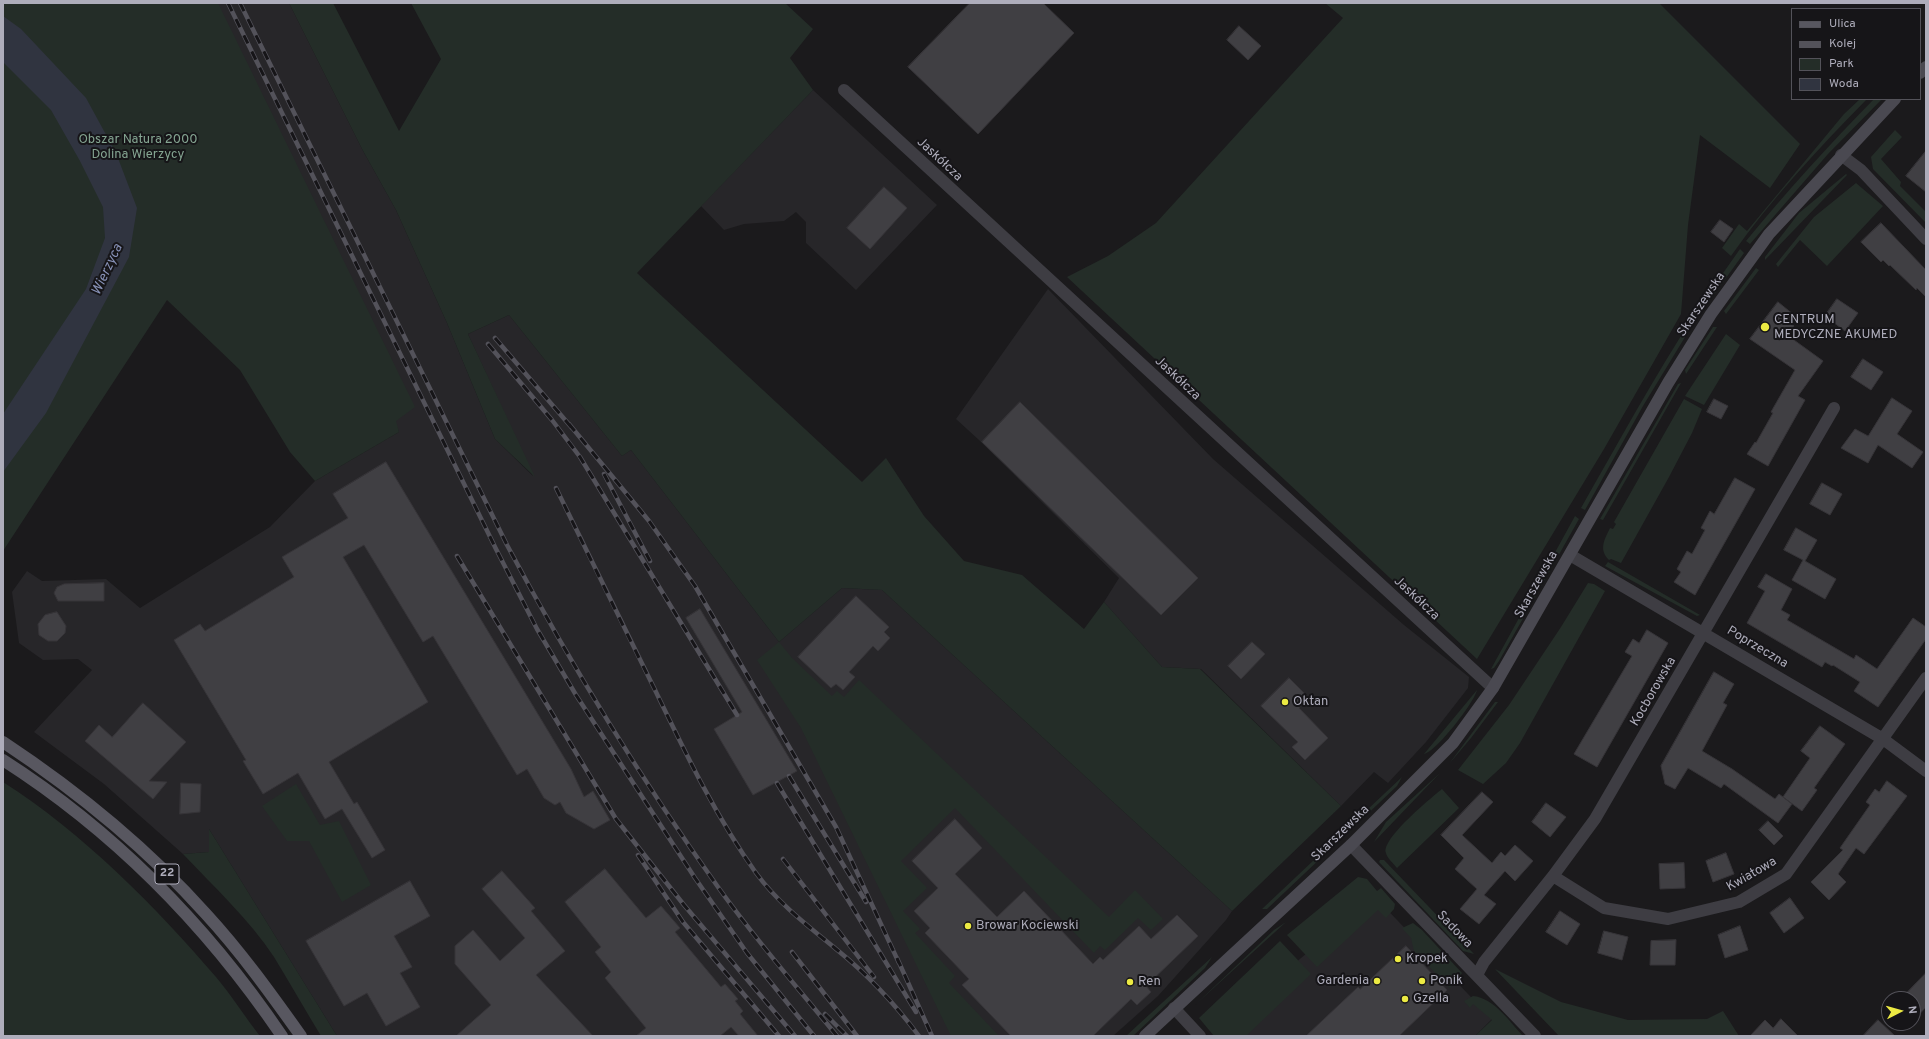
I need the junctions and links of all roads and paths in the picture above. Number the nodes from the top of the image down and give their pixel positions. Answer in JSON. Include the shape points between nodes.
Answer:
{"nodes":[{"id":1,"x":844,"y":90,"type":"dead end"},
{"id":2,"x":1894,"y":100,"type":"edge"},
{"id":3,"x":1841,"y":155,"type":"junction"},
{"id":4,"x":1926,"y":239,"type":"edge"},
{"id":5,"x":1834,"y":408,"type":"dead end"},
{"id":6,"x":1570,"y":555,"type":"junction"},
{"id":7,"x":1705,"y":634,"type":"junction"},
{"id":8,"x":1926,"y":678,"type":"edge"},
{"id":9,"x":1493,"y":688,"type":"junction"},
{"id":10,"x":1883,"y":739,"type":"junction"},
{"id":11,"x":3,"y":742,"type":"edge"},
{"id":12,"x":3,"y":760,"type":"edge"},
{"id":13,"x":1926,"y":771,"type":"edge"},
{"id":14,"x":1351,"y":845,"type":"junction"},
{"id":15,"x":1553,"y":876,"type":"junction"},
{"id":16,"x":1477,"y":975,"type":"junction"},
{"id":17,"x":1174,"y":1008,"type":"junction"},
{"id":18,"x":282,"y":1036,"type":"edge"},
{"id":19,"x":301,"y":1036,"type":"edge"},
{"id":20,"x":1145,"y":1036,"type":"edge"},
{"id":21,"x":1200,"y":1036,"type":"edge"},
{"id":22,"x":1535,"y":1036,"type":"edge"}],
"edges":[{"from":1,"to":9,"type":"street","name":"Jaskółcza"},
{"from":2,"to":3,"type":"main road","name":"Skarszewska"},
{"from":3,"to":4,"type":"street","via":[[1861,170]]},
{"from":3,"to":6,"type":"main road","name":"Skarszewska","via":[[1769,234],[1711,314],[1668,383]]},
{"from":5,"to":7,"type":"street","name":"Kocborowska"},
{"from":6,"to":7,"type":"street","name":"Poprzeczna"},
{"from":6,"to":9,"type":"main road","name":"Skarszewska"},
{"from":7,"to":10,"type":"street","name":"Poprzeczna"},
{"from":7,"to":15,"type":"street","name":"Kocborowska","via":[[1596,819]]},
{"from":8,"to":10,"type":"street","name":"Kwiatowa"},
{"from":9,"to":14,"type":"main road","name":"Skarszewska","via":[[1453,743]]},
{"from":10,"to":13,"type":"street","name":"Poprzeczna"},
{"from":10,"to":15,"type":"street","name":"Kwiatowa","via":[[1786,874],[1739,902],[1668,919],[1604,908]]},
{"from":11,"to":19,"type":"main road","number":"22","via":[[40,766],[151,858],[206,914],[259,977]]},
{"from":12,"to":18,"type":"main road","number":"22","via":[[75,811],[150,877],[226,960]]},
{"from":14,"to":16,"type":"street","name":"Sadowa"},
{"from":14,"to":17,"type":"main road","name":"Skarszewska"},
{"from":15,"to":16,"type":"street","name":"Kocborowska","via":[[1484,962]]},
{"from":16,"to":22,"type":"street","name":"Sadowa"},
{"from":17,"to":20,"type":"main road","name":"Skarszewska"},
{"from":17,"to":21,"type":"street"}]}
